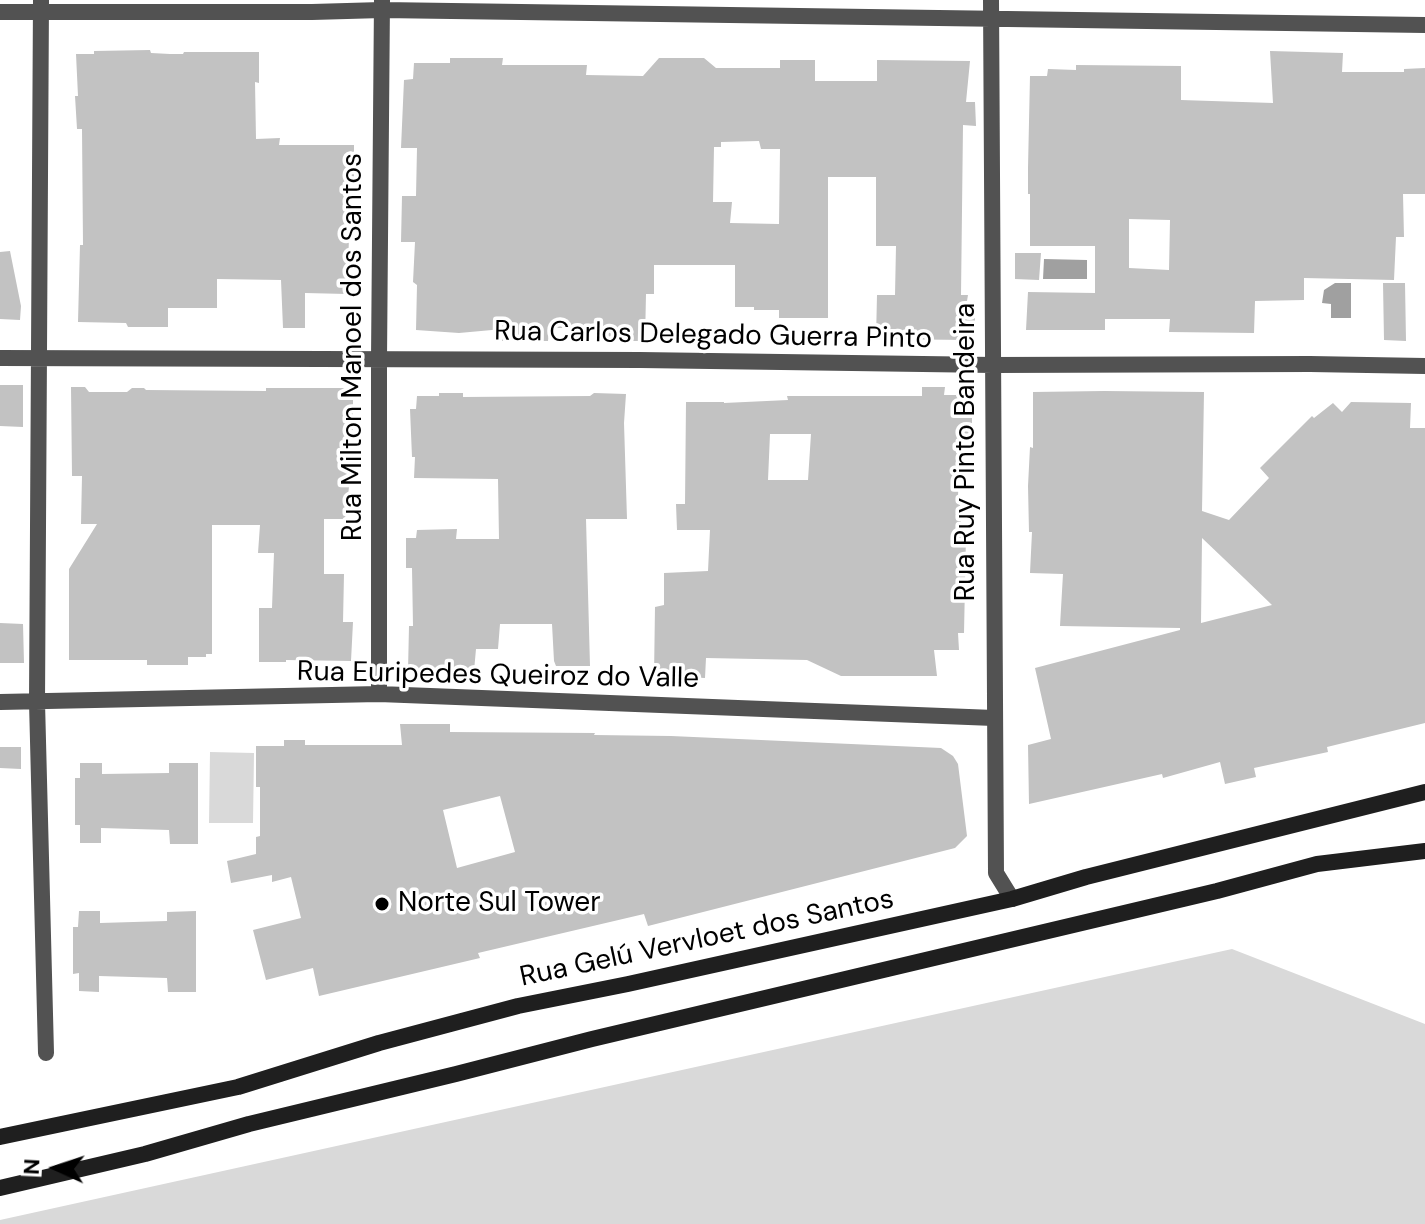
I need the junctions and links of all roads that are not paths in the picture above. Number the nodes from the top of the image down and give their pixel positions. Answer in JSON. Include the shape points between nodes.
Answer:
{"nodes":[{"id":1,"x":991,"y":0,"type":"edge"},
{"id":2,"x":382,"y":5,"type":"edge"},
{"id":3,"x":41,"y":6,"type":"edge"},
{"id":4,"x":0,"y":12,"type":"edge"},
{"id":5,"x":991,"y":19,"type":"junction"},
{"id":6,"x":1425,"y":25,"type":"edge"},
{"id":7,"x":0,"y":358,"type":"edge"},
{"id":8,"x":38,"y":358,"type":"junction"},
{"id":9,"x":379,"y":359,"type":"junction"},
{"id":10,"x":993,"y":365,"type":"junction"},
{"id":11,"x":1425,"y":366,"type":"edge"},
{"id":12,"x":379,"y":694,"type":"junction"},
{"id":13,"x":0,"y":702,"type":"edge"},
{"id":14,"x":37,"y":702,"type":"junction"},
{"id":15,"x":994,"y":718,"type":"junction"},
{"id":16,"x":1425,"y":792,"type":"edge"},
{"id":17,"x":1400,"y":798,"type":"junction"},
{"id":18,"x":1425,"y":799,"type":"edge"},
{"id":19,"x":1425,"y":851,"type":"edge"},
{"id":20,"x":1012,"y":899,"type":"junction"},
{"id":21,"x":46,"y":1053,"type":"dead end"},
{"id":22,"x":0,"y":1137,"type":"edge"},
{"id":23,"x":0,"y":1188,"type":"edge"}],
"edges":[{"from":1,"to":5,"type":"street","name":"Rua Ruy Pinto Bandeira"},
{"from":2,"to":3,"type":"street","via":[[312,12]]},
{"from":2,"to":5,"type":"street"},
{"from":2,"to":9,"type":"street","name":"Rua Milton Manoel dos Santos"},
{"from":3,"to":4,"type":"street"},
{"from":3,"to":8,"type":"street"},
{"from":5,"to":6,"type":"street"},
{"from":5,"to":10,"type":"street","name":"Rua Ruy Pinto Bandeira"},
{"from":7,"to":8,"type":"street","name":"Rua Carlos Delegado Guerra Pinto"},
{"from":8,"to":9,"type":"street","name":"Rua Carlos Delegado Guerra Pinto"},
{"from":8,"to":14,"type":"street"},
{"from":9,"to":10,"type":"street","name":"Rua Carlos Delegado Guerra Pinto"},
{"from":9,"to":12,"type":"street","name":"Rua Milton Manoel dos Santos"},
{"from":10,"to":11,"type":"street","name":"Rua Carlos Delegado Guerra Pinto"},
{"from":10,"to":15,"type":"street","name":"Rua Ruy Pinto Bandeira"},
{"from":12,"to":14,"type":"street","name":"Rua Euripedes Queiroz do Valle"},
{"from":12,"to":15,"type":"street","name":"Rua Euripedes Queiroz do Valle"},
{"from":13,"to":14,"type":"street","name":"Rua Euripedes Queiroz do Valle"},
{"from":14,"to":21,"type":"street"},
{"from":15,"to":20,"type":"street","name":"Rua Ruy Pinto Bandeira","via":[[996,873]]},
{"from":16,"to":17,"type":"main road","name":"Rua Gelú Vervloet dos Santos"},
{"from":17,"to":18,"type":"main road"},
{"from":17,"to":20,"type":"main road","name":"Rua Gelú Vervloet dos Santos"},
{"from":19,"to":23,"type":"main road","via":[[1317,864]]},
{"from":20,"to":22,"type":"main road","name":"Rua Gelú Vervloet dos Santos","via":[[518,1006],[238,1087]]}]}
